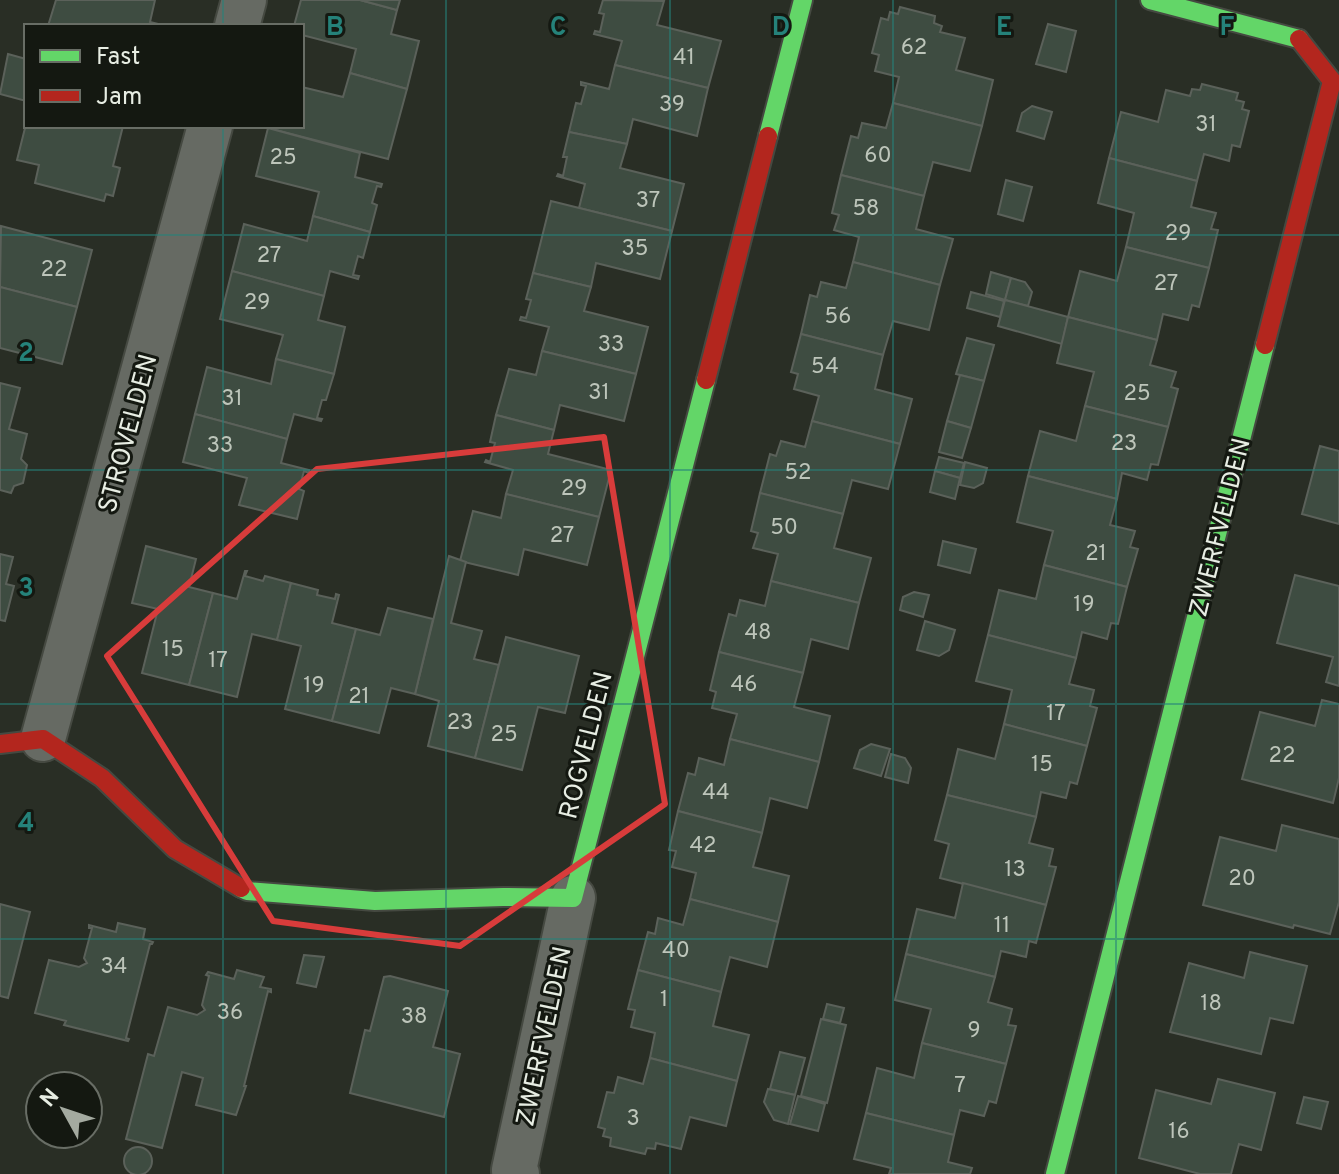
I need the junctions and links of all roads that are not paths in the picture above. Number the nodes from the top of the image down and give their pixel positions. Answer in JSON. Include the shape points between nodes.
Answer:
{"nodes":[{"id":1,"x":244,"y":0,"type":"edge"},
{"id":2,"x":803,"y":0,"type":"edge"},
{"id":3,"x":1150,"y":0,"type":"edge"},
{"id":4,"x":238,"y":24,"type":"edge"},
{"id":5,"x":209,"y":128,"type":"edge"},
{"id":6,"x":43,"y":739,"type":"junction"},
{"id":7,"x":0,"y":744,"type":"edge"},
{"id":8,"x":573,"y":898,"type":"junction"},
{"id":9,"x":517,"y":1174,"type":"edge"},
{"id":10,"x":1055,"y":1174,"type":"edge"}],
"edges":[{"from":1,"to":4,"type":"street"},
{"from":2,"to":8,"type":"street","name":"ROGVELDEN"},
{"from":3,"to":10,"type":"street","name":"ZWERFVELDEN","via":[[1299,39],[1332,81]]},
{"from":5,"to":6,"type":"street","name":"STROVELDEN"},
{"from":6,"to":7,"type":"street"},
{"from":6,"to":8,"type":"street","via":[[102,778],[175,849],[247,891],[375,901]]},
{"from":8,"to":9,"type":"street","name":"ZWERFVELDEN"}]}
